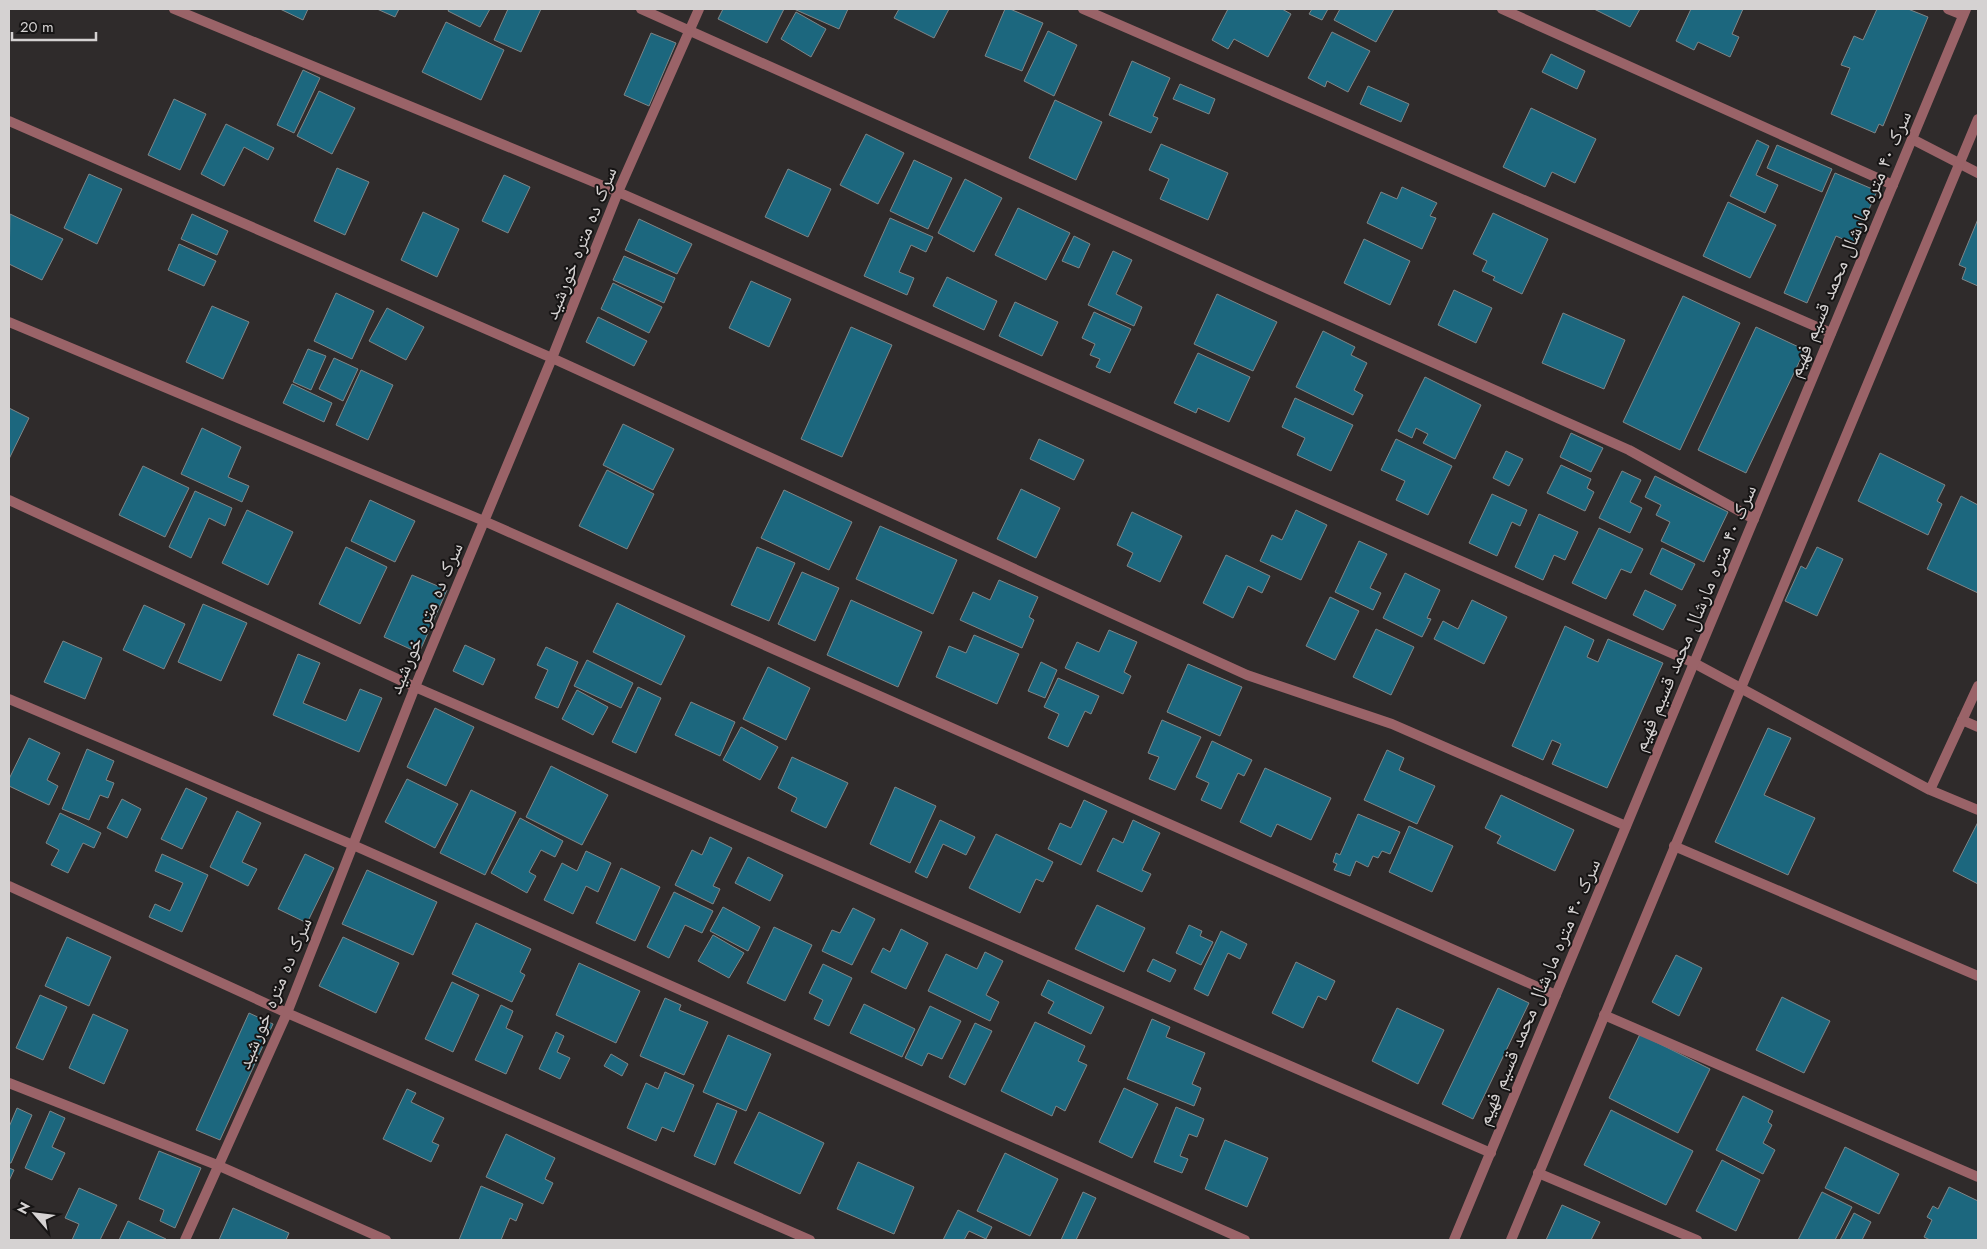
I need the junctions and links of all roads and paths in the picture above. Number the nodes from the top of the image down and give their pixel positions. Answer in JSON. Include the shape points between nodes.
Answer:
{"nodes":[{"id":1,"x":174,"y":9,"type":"edge"},
{"id":2,"x":641,"y":9,"type":"edge"},
{"id":3,"x":699,"y":9,"type":"edge"},
{"id":4,"x":1083,"y":9,"type":"edge"},
{"id":5,"x":1502,"y":9,"type":"edge"},
{"id":6,"x":1948,"y":9,"type":"edge"},
{"id":7,"x":1964,"y":12,"type":"edge"},
{"id":8,"x":690,"y":30,"type":"junction"},
{"id":9,"x":1978,"y":119,"type":"edge"},
{"id":10,"x":9,"y":121,"type":"edge"},
{"id":11,"x":1912,"y":139,"type":"junction"},
{"id":12,"x":1960,"y":163,"type":"junction"},
{"id":13,"x":1978,"y":173,"type":"edge"},
{"id":14,"x":1892,"y":185,"type":"junction"},
{"id":15,"x":618,"y":192,"type":"junction"},
{"id":16,"x":9,"y":322,"type":"edge"},
{"id":17,"x":1831,"y":333,"type":"junction"},
{"id":18,"x":552,"y":358,"type":"junction"},
{"id":19,"x":9,"y":500,"type":"edge"},
{"id":20,"x":1754,"y":519,"type":"junction"},
{"id":21,"x":484,"y":521,"type":"junction"},
{"id":22,"x":1694,"y":664,"type":"junction"},
{"id":23,"x":1978,"y":686,"type":"edge"},
{"id":24,"x":415,"y":687,"type":"junction"},
{"id":25,"x":1740,"y":688,"type":"junction"},
{"id":26,"x":9,"y":699,"type":"edge"},
{"id":27,"x":1962,"y":720,"type":"junction"},
{"id":28,"x":1978,"y":727,"type":"edge"},
{"id":29,"x":1930,"y":790,"type":"junction"},
{"id":30,"x":1978,"y":810,"type":"edge"},
{"id":31,"x":1626,"y":826,"type":"junction"},
{"id":32,"x":353,"y":844,"type":"junction"},
{"id":33,"x":1674,"y":846,"type":"junction"},
{"id":34,"x":9,"y":886,"type":"edge"},
{"id":35,"x":1978,"y":976,"type":"edge"},
{"id":36,"x":1556,"y":995,"type":"junction"},
{"id":37,"x":287,"y":1013,"type":"junction"},
{"id":38,"x":1604,"y":1015,"type":"junction"},
{"id":39,"x":9,"y":1083,"type":"edge"},
{"id":40,"x":1490,"y":1153,"type":"junction"},
{"id":41,"x":217,"y":1165,"type":"junction"},
{"id":42,"x":1538,"y":1173,"type":"junction"},
{"id":43,"x":1978,"y":1177,"type":"edge"},
{"id":44,"x":185,"y":1240,"type":"edge"},
{"id":45,"x":386,"y":1240,"type":"edge"},
{"id":46,"x":810,"y":1240,"type":"edge"},
{"id":47,"x":1245,"y":1240,"type":"edge"},
{"id":48,"x":1454,"y":1240,"type":"edge"},
{"id":49,"x":1510,"y":1240,"type":"edge"},
{"id":50,"x":1697,"y":1240,"type":"edge"}],
"edges":[{"from":1,"to":15,"type":"street"},
{"from":2,"to":8,"type":"street"},
{"from":3,"to":8,"type":"street","name":"سرک ده متره خورشید"},
{"from":4,"to":17,"type":"street"},
{"from":5,"to":14,"type":"street"},
{"from":6,"to":7,"type":"street"},
{"from":7,"to":11,"type":"street","name":"سرک ۴۰ متره مارشال محمد قسیم فهیم"},
{"from":8,"to":15,"type":"street","name":"سرک ده متره خورشید"},
{"from":8,"to":20,"type":"street","via":[[1629,450]]},
{"from":9,"to":12,"type":"street"},
{"from":10,"to":18,"type":"street"},
{"from":11,"to":12,"type":"street"},
{"from":11,"to":14,"type":"street","name":"سرک ۴۰ متره مارشال محمد قسیم فهیم"},
{"from":12,"to":13,"type":"street"},
{"from":12,"to":25,"type":"street"},
{"from":14,"to":17,"type":"street","name":"سرک ۴۰ متره مارشال محمد قسیم فهیم"},
{"from":15,"to":18,"type":"street","name":"سرک ده متره خورشید"},
{"from":15,"to":22,"type":"street"},
{"from":16,"to":21,"type":"street"},
{"from":17,"to":20,"type":"street","name":"سرک ۴۰ متره مارشال محمد قسیم فهیم"},
{"from":18,"to":21,"type":"street","name":"سرک ده متره خورشید"},
{"from":18,"to":31,"type":"street","via":[[1247,675],[1392,724]]},
{"from":19,"to":24,"type":"street"},
{"from":20,"to":22,"type":"street","name":"سرک ۴۰ متره مارشال محمد قسیم فهیم"},
{"from":21,"to":24,"type":"street","name":"سرک ده متره خورشید"},
{"from":21,"to":36,"type":"street"},
{"from":22,"to":25,"type":"street"},
{"from":22,"to":31,"type":"street","name":"سرک ۴۰ متره مارشال محمد قسیم فهیم"},
{"from":23,"to":27,"type":"street"},
{"from":24,"to":32,"type":"street","name":"سرک ده متره خورشید"},
{"from":24,"to":40,"type":"street"},
{"from":25,"to":29,"type":"street"},
{"from":25,"to":33,"type":"street"},
{"from":26,"to":32,"type":"street"},
{"from":27,"to":28,"type":"street"},
{"from":27,"to":29,"type":"street"},
{"from":29,"to":30,"type":"street"},
{"from":31,"to":36,"type":"street","name":"سرک ۴۰ متره مارشال محمد قسیم فهیم"},
{"from":32,"to":37,"type":"street","name":"سرک ده متره خورشید"},
{"from":32,"to":47,"type":"street"},
{"from":33,"to":35,"type":"street"},
{"from":33,"to":38,"type":"street"},
{"from":34,"to":37,"type":"street"},
{"from":36,"to":40,"type":"street","name":"سرک ۴۰ متره مارشال محمد قسیم فهیم"},
{"from":37,"to":41,"type":"street","name":"سرک ده متره خورشید"},
{"from":37,"to":46,"type":"street"},
{"from":38,"to":42,"type":"street"},
{"from":38,"to":43,"type":"street"},
{"from":39,"to":41,"type":"street"},
{"from":40,"to":48,"type":"street","name":"سرک ۴۰ متره مارشال محمد قسیم فهیم"},
{"from":41,"to":44,"type":"street","name":"سرک ده متره خورشید"},
{"from":41,"to":45,"type":"street"},
{"from":42,"to":49,"type":"street"},
{"from":42,"to":50,"type":"street"}]}
